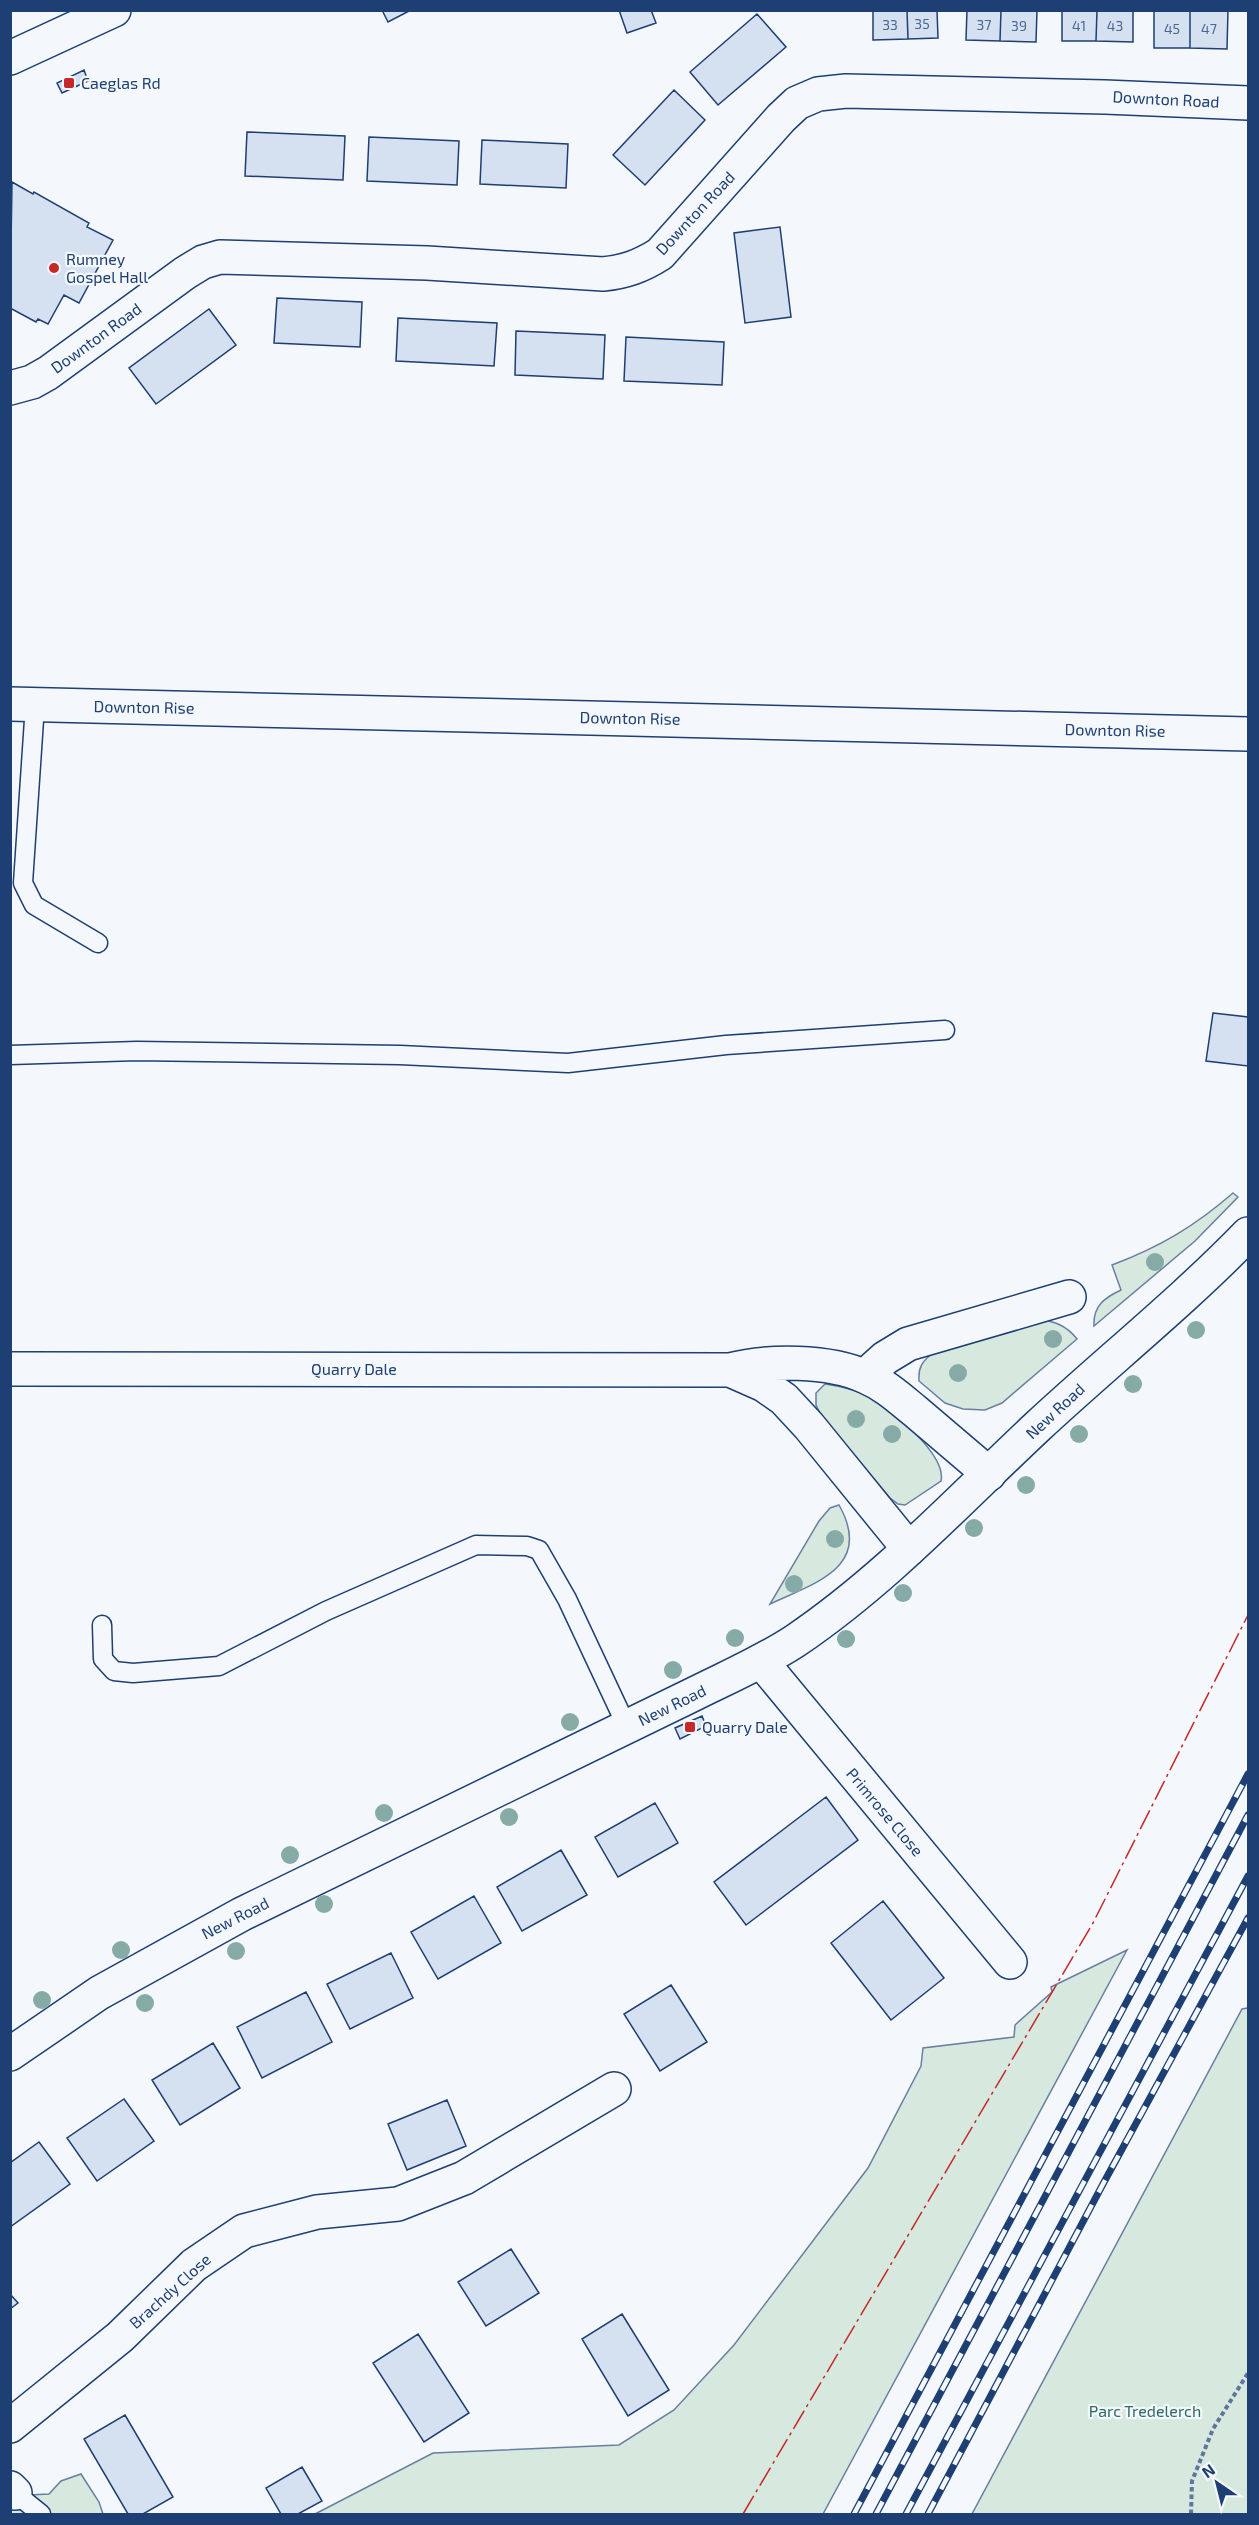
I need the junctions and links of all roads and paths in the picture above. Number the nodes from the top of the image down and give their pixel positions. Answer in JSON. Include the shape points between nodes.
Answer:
{"nodes":[{"id":1,"x":114,"y":10,"type":"edge"},
{"id":2,"x":10,"y":58,"type":"edge"},
{"id":3,"x":1248,"y":103,"type":"edge"},
{"id":4,"x":10,"y":388,"type":"edge"},
{"id":5,"x":23,"y":704,"type":"edge"},
{"id":6,"x":1248,"y":734,"type":"edge"},
{"id":7,"x":98,"y":943,"type":"dead end"},
{"id":8,"x":945,"y":1030,"type":"dead end"},
{"id":9,"x":10,"y":1055,"type":"edge"},
{"id":10,"x":1248,"y":1234,"type":"edge"},
{"id":11,"x":1069,"y":1297,"type":"dead end"},
{"id":12,"x":10,"y":1369,"type":"edge"},
{"id":13,"x":730,"y":1370,"type":"junction"},
{"id":14,"x":865,"y":1376,"type":"junction"},
{"id":15,"x":989,"y":1474,"type":"junction"},
{"id":16,"x":909,"y":1549,"type":"junction"},
{"id":17,"x":102,"y":1625,"type":"dead end"},
{"id":18,"x":761,"y":1661,"type":"junction"},
{"id":19,"x":627,"y":1727,"type":"junction"},
{"id":20,"x":1010,"y":1962,"type":"dead end"},
{"id":21,"x":10,"y":2054,"type":"edge"},
{"id":22,"x":614,"y":2089,"type":"dead end"},
{"id":23,"x":1248,"y":2373,"type":"edge"},
{"id":24,"x":10,"y":2426,"type":"edge"},
{"id":25,"x":13,"y":2490,"type":"edge"},
{"id":26,"x":41,"y":2514,"type":"edge"},
{"id":27,"x":1191,"y":2514,"type":"edge"}],
"edges":[{"from":1,"to":2,"type":"street"},
{"from":3,"to":4,"type":"street","name":"Downton Road","via":[[980,93],[818,94],[797,103],[781,118],[660,254],[643,265],[603,274],[427,263],[220,257],[185,273],[48,373]]},
{"from":5,"to":6,"type":"street","name":"Downton Rise"},
{"from":5,"to":7,"type":"lane","via":[[26,894],[34,905]]},
{"from":8,"to":9,"type":"lane","via":[[726,1045],[568,1063],[400,1055]]},
{"from":10,"to":15,"type":"street","name":"New Road"},
{"from":11,"to":14,"type":"street","via":[[908,1344]]},
{"from":12,"to":13,"type":"street","name":"Quarry Dale"},
{"from":13,"to":14,"type":"street","via":[[754,1364],[797,1364]]},
{"from":13,"to":16,"type":"street","name":"Quarry Dale","via":[[784,1399]]},
{"from":14,"to":15,"type":"street","via":[[886,1388]]},
{"from":15,"to":16,"type":"street","name":"New Road"},
{"from":16,"to":18,"type":"street","name":"New Road","via":[[821,1622]]},
{"from":17,"to":19,"type":"lane","via":[[104,1659],[114,1671],[219,1666],[326,1611],[476,1545],[527,1546],[539,1550],[561,1589]]},
{"from":18,"to":19,"type":"street","name":"New Road"},
{"from":18,"to":20,"type":"street","name":"Primrose Close"},
{"from":19,"to":21,"type":"street","name":"New Road","via":[[179,1947],[99,1993]]},
{"from":22,"to":24,"type":"street","name":"Brachdy Close","via":[[464,2178],[398,2204],[317,2212],[244,2231],[194,2265],[120,2337]]},
{"from":23,"to":27,"type":"path","via":[[1213,2429],[1192,2481]]},
{"from":25,"to":26,"type":"lane"}]}
